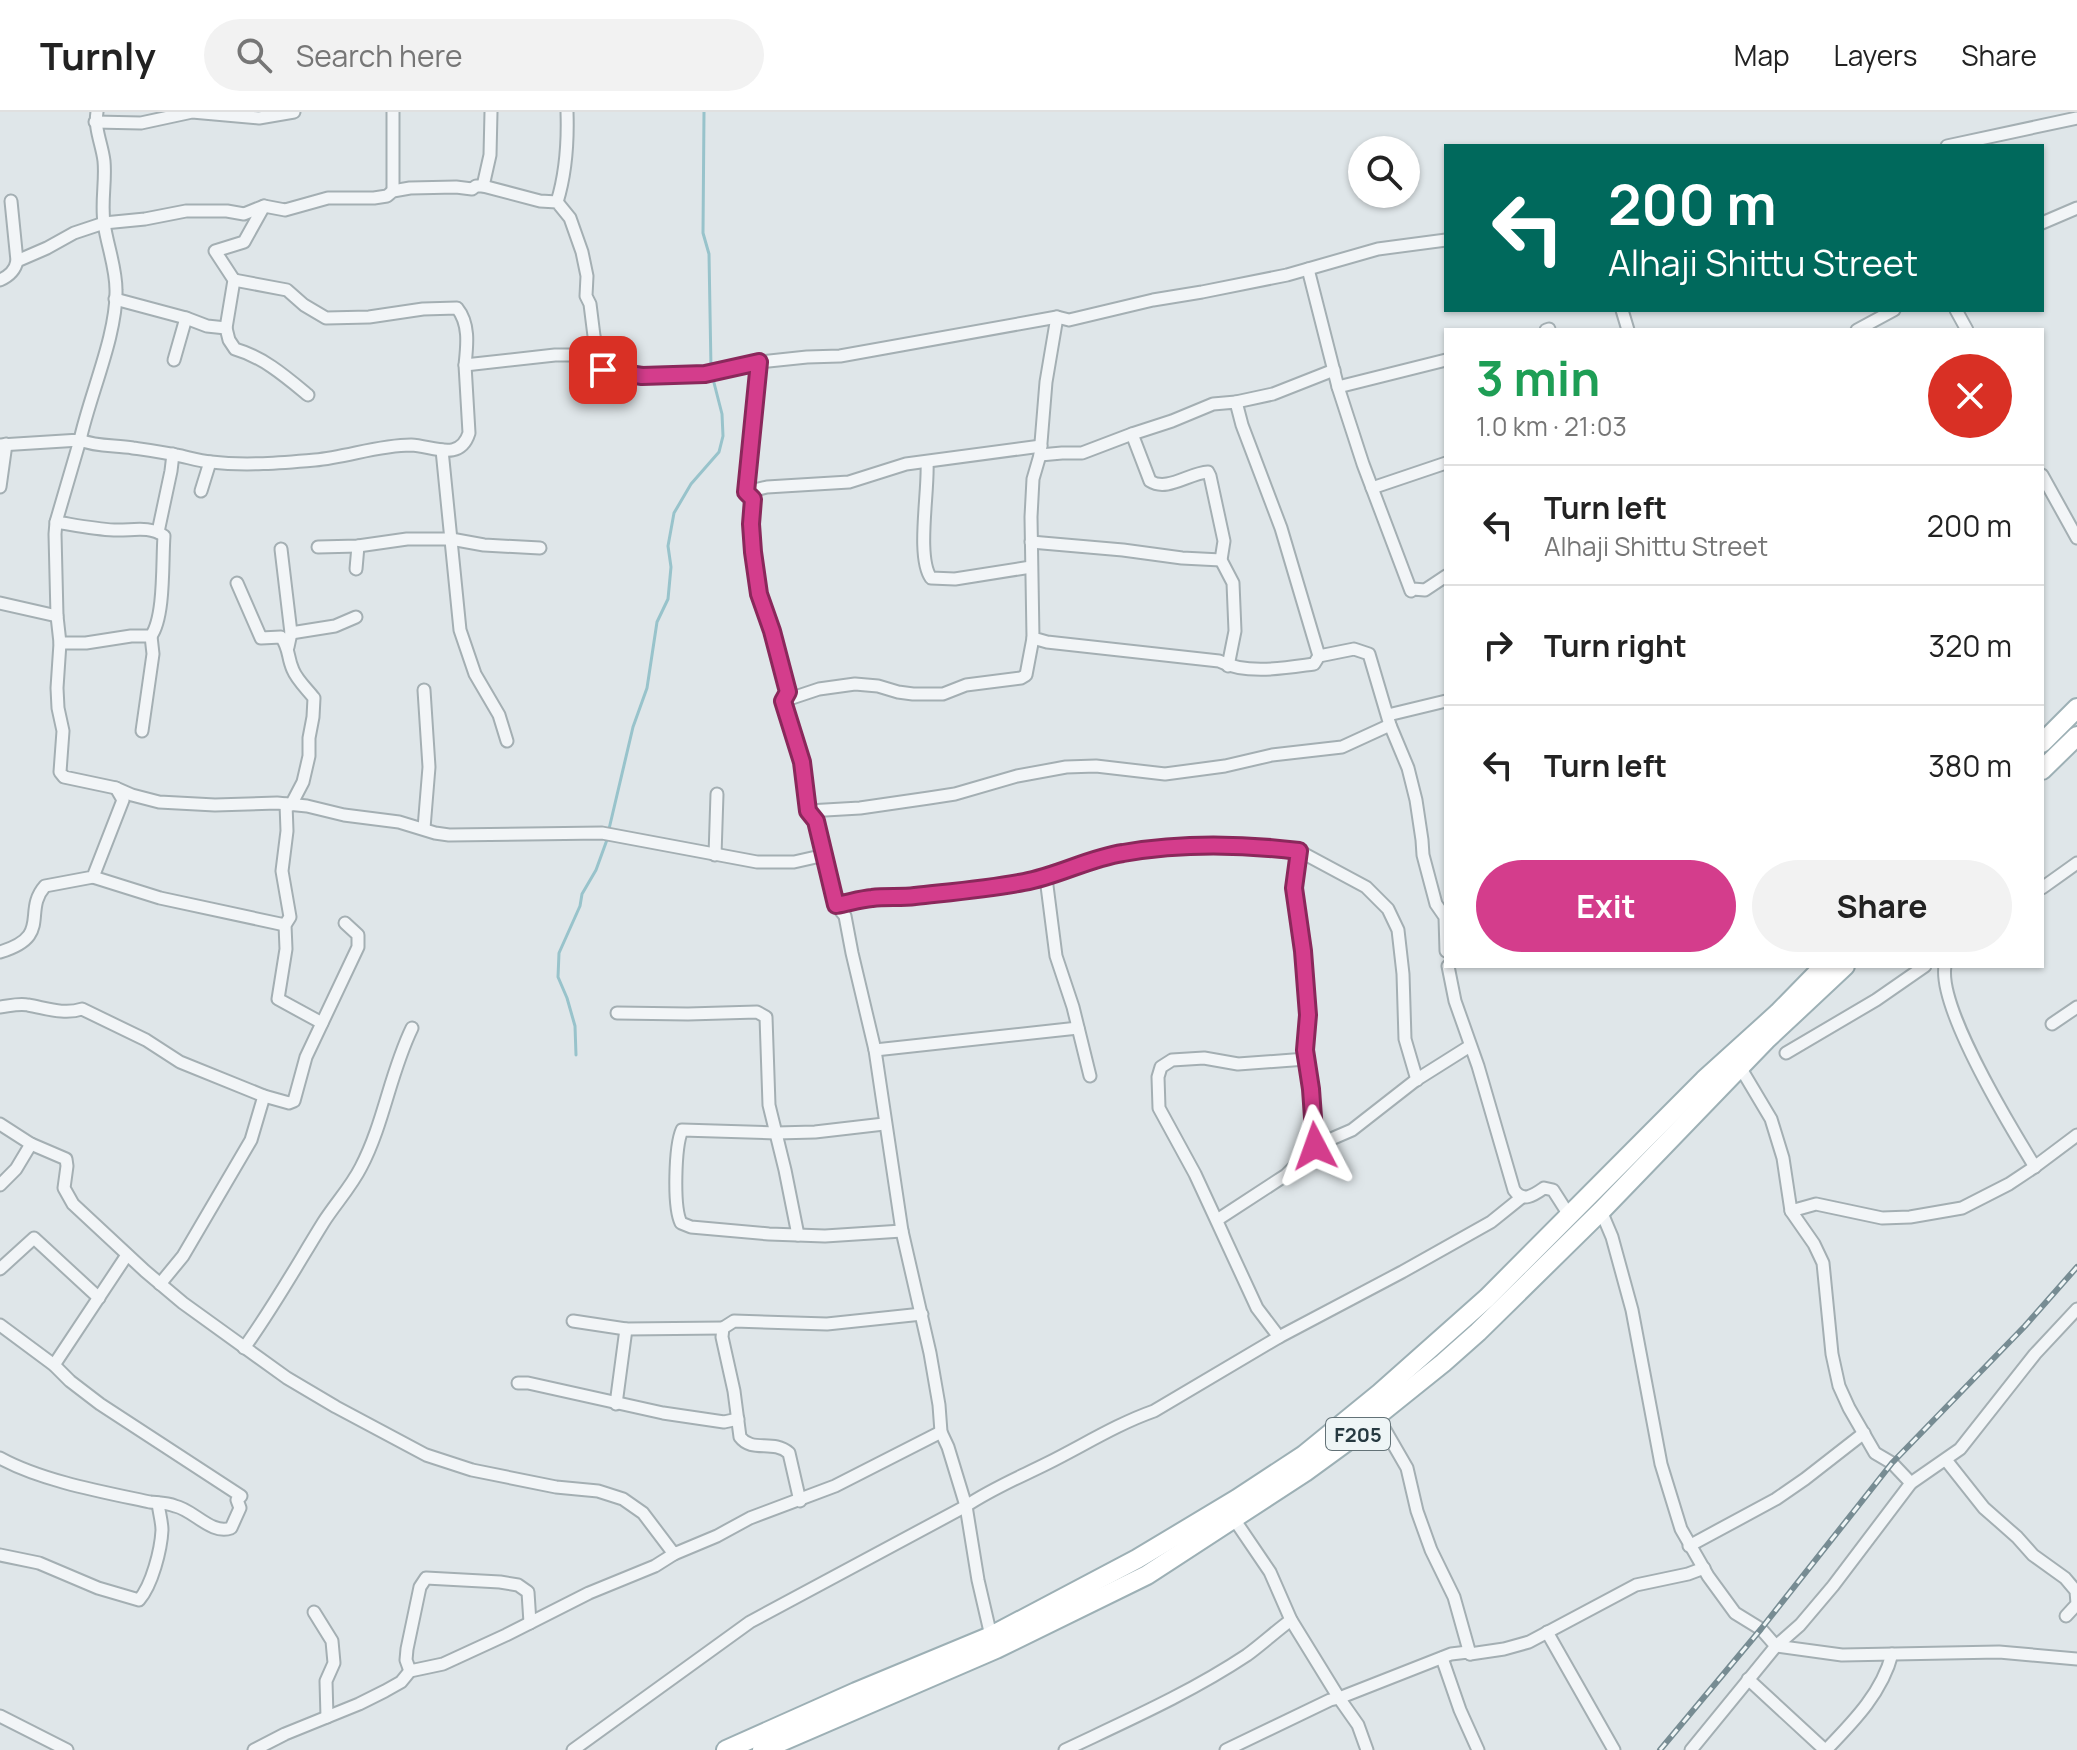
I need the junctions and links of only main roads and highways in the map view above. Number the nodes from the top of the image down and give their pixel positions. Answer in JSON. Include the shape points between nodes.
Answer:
{"nodes":[{"id":1,"x":2077,"y":708,"type":"edge"},
{"id":2,"x":2077,"y":736,"type":"edge"},
{"id":3,"x":2044,"y":741,"type":"edge"},
{"id":4,"x":2044,"y":768,"type":"edge"},
{"id":5,"x":1822,"y":968,"type":"edge"},
{"id":6,"x":1843,"y":968,"type":"edge"},
{"id":7,"x":1142,"y":1567,"type":"junction"},
{"id":8,"x":726,"y":1750,"type":"edge"},
{"id":9,"x":762,"y":1750,"type":"edge"}],
"edges":[{"from":1,"to":3,"type":"main road"},
{"from":2,"to":4,"type":"main road"},
{"from":5,"to":7,"type":"main road","number":"F205","via":[[1487,1298],[1380,1393],[1304,1455]]},
{"from":6,"to":7,"type":"main road","number":"F205","via":[[1443,1363],[1305,1472],[1234,1519]]},
{"from":7,"to":8,"type":"main road","number":"F205"},
{"from":7,"to":9,"type":"main road","number":"F205","via":[[996,1649]]}]}
